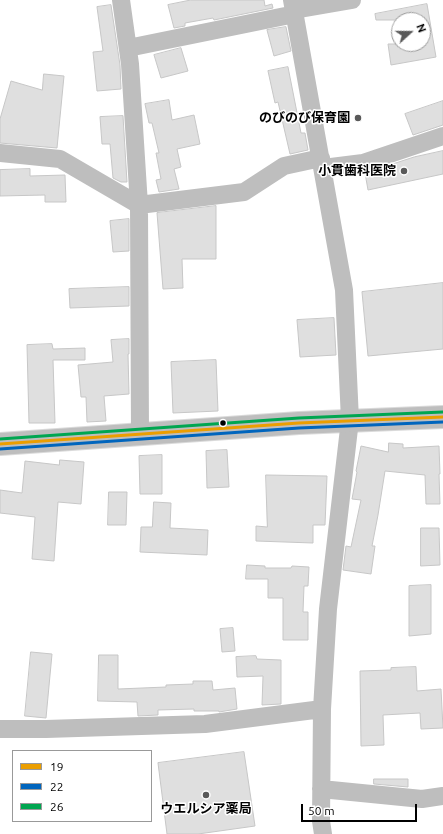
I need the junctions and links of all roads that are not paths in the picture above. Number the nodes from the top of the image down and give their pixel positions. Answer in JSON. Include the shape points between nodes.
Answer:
{"nodes":[{"id":1,"x":121,"y":0,"type":"edge"},
{"id":2,"x":352,"y":0,"type":"edge"},
{"id":3,"x":294,"y":8,"type":"edge"},
{"id":4,"x":128,"y":48,"type":"junction"},
{"id":5,"x":443,"y":136,"type":"edge"},
{"id":6,"x":0,"y":153,"type":"edge"},
{"id":7,"x":322,"y":163,"type":"junction"},
{"id":8,"x":139,"y":205,"type":"junction"},
{"id":9,"x":443,"y":417,"type":"edge"},
{"id":10,"x":350,"y":420,"type":"junction"},
{"id":11,"x":140,"y":435,"type":"junction"},
{"id":12,"x":0,"y":444,"type":"edge"},
{"id":13,"x":322,"y":709,"type":"junction"},
{"id":14,"x":0,"y":729,"type":"edge"},
{"id":15,"x":321,"y":789,"type":"junction"},
{"id":16,"x":443,"y":796,"type":"edge"},
{"id":17,"x":323,"y":834,"type":"edge"}],
"edges":[{"from":1,"to":4,"type":"street"},
{"from":2,"to":3,"type":"street"},
{"from":3,"to":4,"type":"street"},
{"from":3,"to":7,"type":"street"},
{"from":4,"to":8,"type":"street"},
{"from":5,"to":7,"type":"street","via":[[363,163]]},
{"from":6,"to":8,"type":"street","via":[[60,159]]},
{"from":7,"to":8,"type":"street","via":[[284,166],[244,192]]},
{"from":7,"to":10,"type":"street","via":[[344,290]]},
{"from":8,"to":11,"type":"street"},
{"from":9,"to":10,"type":"highway"},
{"from":10,"to":11,"type":"highway"},
{"from":10,"to":13,"type":"street","via":[[328,609]]},
{"from":11,"to":12,"type":"highway"},
{"from":13,"to":14,"type":"street","via":[[206,724]]},
{"from":13,"to":15,"type":"street"},
{"from":15,"to":16,"type":"street","via":[[422,799]]},
{"from":15,"to":17,"type":"street"}]}
